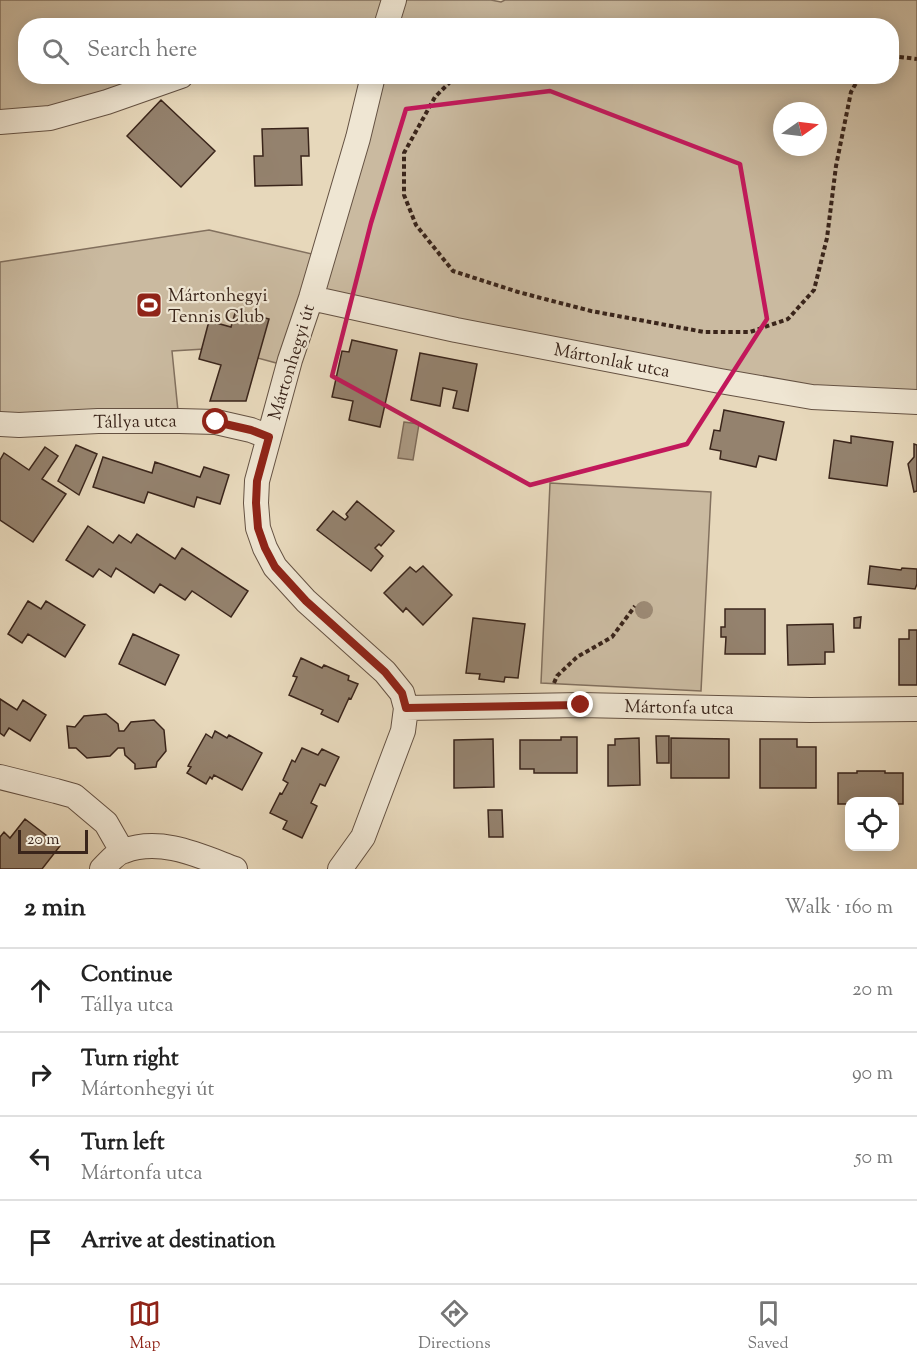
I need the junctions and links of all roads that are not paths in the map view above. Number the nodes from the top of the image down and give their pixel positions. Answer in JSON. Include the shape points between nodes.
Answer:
{"nodes":[{"id":1,"x":394,"y":0,"type":"edge"},
{"id":2,"x":388,"y":18,"type":"edge"},
{"id":3,"x":158,"y":84,"type":"edge"},
{"id":4,"x":371,"y":84,"type":"edge"},
{"id":5,"x":0,"y":122,"type":"edge"},
{"id":6,"x":311,"y":298,"type":"junction"},
{"id":7,"x":917,"y":402,"type":"edge"},
{"id":8,"x":0,"y":424,"type":"edge"},
{"id":9,"x":269,"y":437,"type":"junction"},
{"id":10,"x":406,"y":708,"type":"junction"},
{"id":11,"x":917,"y":709,"type":"edge"},
{"id":12,"x":0,"y":777,"type":"edge"},
{"id":13,"x":122,"y":851,"type":"junction"},
{"id":14,"x":102,"y":869,"type":"edge"},
{"id":15,"x":235,"y":869,"type":"edge"},
{"id":16,"x":339,"y":869,"type":"edge"}],
"edges":[{"from":1,"to":2,"type":"street"},
{"from":3,"to":5,"type":"street","via":[[50,118]]},
{"from":4,"to":6,"type":"street","name":"Mártonhegyi út"},
{"from":6,"to":7,"type":"street","name":"Mártonlak utca","via":[[456,330],[812,397]]},
{"from":6,"to":9,"type":"street","name":"Mártonhegyi út"},
{"from":8,"to":9,"type":"street","name":"Tállya utca","via":[[216,422]]},
{"from":9,"to":10,"type":"street","name":"Mártonhegyi út","via":[[257,481],[256,503],[265,548],[275,567],[306,601],[385,672],[402,693]]},
{"from":10,"to":11,"type":"street","name":"Mártonfa utca"},
{"from":10,"to":16,"type":"street","via":[[403,731],[363,837]]},
{"from":12,"to":13,"type":"street","via":[[74,796],[106,823]]},
{"from":13,"to":14,"type":"street"},
{"from":13,"to":15,"type":"street","via":[[148,846],[175,848]]}]}
